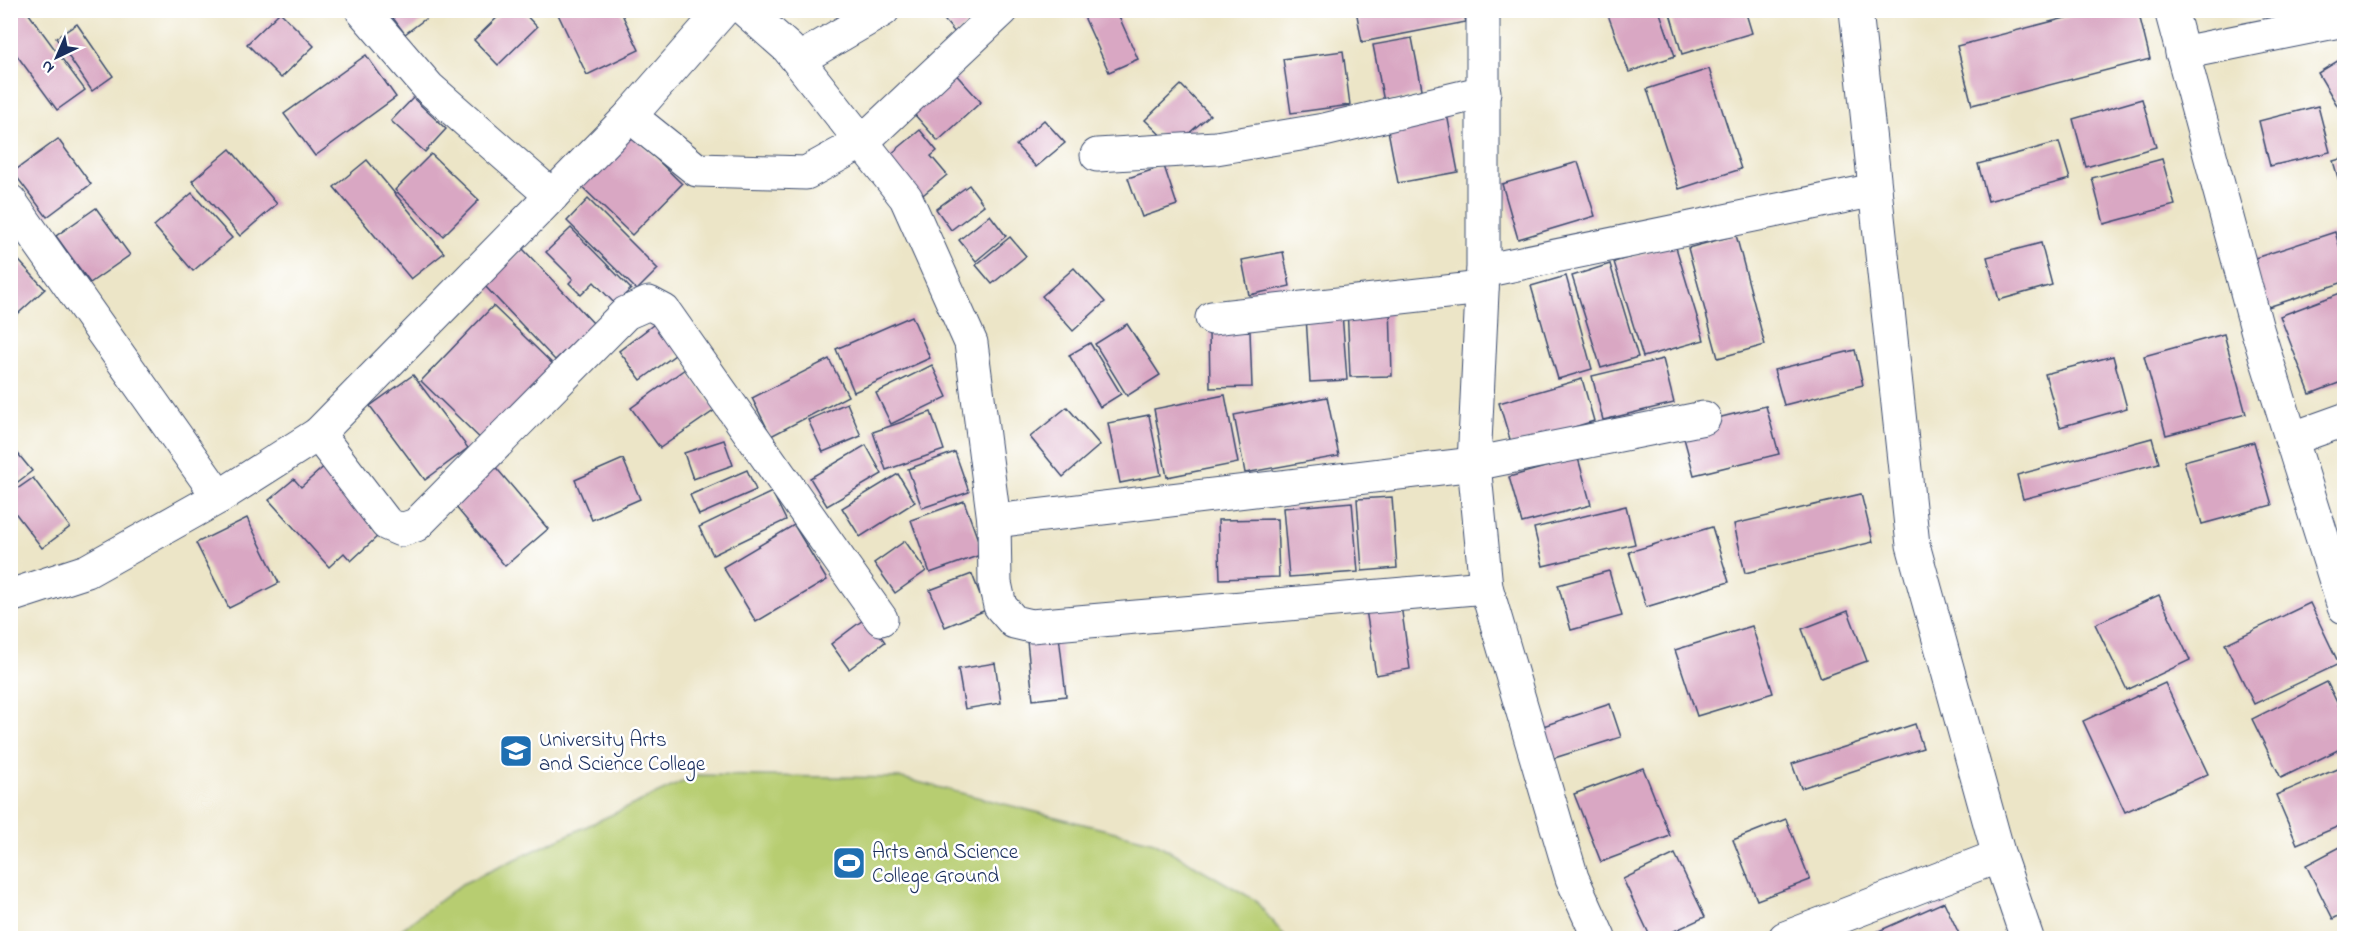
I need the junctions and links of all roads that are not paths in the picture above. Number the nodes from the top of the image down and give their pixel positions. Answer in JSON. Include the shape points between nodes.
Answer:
{"nodes":[{"id":1,"x":362,"y":10,"type":"edge"},
{"id":2,"x":723,"y":10,"type":"edge"},
{"id":3,"x":745,"y":10,"type":"edge"},
{"id":4,"x":883,"y":10,"type":"edge"},
{"id":5,"x":1002,"y":10,"type":"edge"},
{"id":6,"x":1483,"y":10,"type":"edge"},
{"id":7,"x":1856,"y":10,"type":"edge"},
{"id":8,"x":2170,"y":10,"type":"edge"},
{"id":9,"x":2344,"y":20,"type":"edge"},
{"id":10,"x":2182,"y":53,"type":"junction"},
{"id":11,"x":798,"y":60,"type":"junction"},
{"id":12,"x":1484,"y":92,"type":"junction"},
{"id":13,"x":630,"y":116,"type":"junction"},
{"id":14,"x":862,"y":142,"type":"junction"},
{"id":15,"x":1097,"y":155,"type":"dead end"},
{"id":16,"x":1875,"y":190,"type":"junction"},
{"id":17,"x":552,"y":196,"type":"junction"},
{"id":18,"x":10,"y":201,"type":"edge"},
{"id":19,"x":1482,"y":280,"type":"junction"},
{"id":20,"x":1212,"y":318,"type":"dead end"},
{"id":21,"x":1704,"y":418,"type":"dead end"},
{"id":22,"x":2344,"y":420,"type":"edge"},
{"id":23,"x":318,"y":434,"type":"junction"},
{"id":24,"x":2292,"y":439,"type":"junction"},
{"id":25,"x":1474,"y":464,"type":"junction"},
{"id":26,"x":219,"y":497,"type":"junction"},
{"id":27,"x":994,"y":521,"type":"junction"},
{"id":28,"x":1486,"y":587,"type":"junction"},
{"id":29,"x":10,"y":596,"type":"edge"},
{"id":30,"x":2344,"y":607,"type":"edge"},
{"id":31,"x":881,"y":619,"type":"dead end"},
{"id":32,"x":1999,"y":856,"type":"junction"},
{"id":33,"x":1599,"y":939,"type":"edge"},
{"id":34,"x":1785,"y":939,"type":"edge"},
{"id":35,"x":2027,"y":939,"type":"edge"}],
"edges":[{"from":1,"to":17,"type":"street","via":[[429,88]]},
{"from":2,"to":13,"type":"street"},
{"from":3,"to":11,"type":"street"},
{"from":4,"to":11,"type":"street"},
{"from":5,"to":14,"type":"street"},
{"from":6,"to":12,"type":"street"},
{"from":7,"to":16,"type":"street"},
{"from":8,"to":10,"type":"street"},
{"from":9,"to":10,"type":"street"},
{"from":10,"to":24,"type":"street","via":[[2257,329]]},
{"from":11,"to":14,"type":"street"},
{"from":12,"to":15,"type":"street","via":[[1323,130],[1216,148]]},
{"from":12,"to":19,"type":"street"},
{"from":13,"to":14,"type":"street","via":[[697,170],[806,173]]},
{"from":13,"to":17,"type":"street"},
{"from":14,"to":27,"type":"street","via":[[906,198],[971,343]]},
{"from":16,"to":19,"type":"street"},
{"from":16,"to":32,"type":"street","via":[[1913,545]]},
{"from":17,"to":23,"type":"street"},
{"from":18,"to":26,"type":"street"},
{"from":19,"to":20,"type":"street"},
{"from":19,"to":25,"type":"street"},
{"from":21,"to":25,"type":"street"},
{"from":22,"to":24,"type":"street"},
{"from":23,"to":26,"type":"street"},
{"from":23,"to":31,"type":"street","via":[[387,524],[401,530],[416,525],[626,313],[649,303],[664,311]]},
{"from":24,"to":30,"type":"street"},
{"from":25,"to":27,"type":"street"},
{"from":25,"to":28,"type":"street"},
{"from":26,"to":29,"type":"street","via":[[87,571]]},
{"from":27,"to":28,"type":"street","via":[[995,583],[1000,606],[1014,622],[1031,626]]},
{"from":28,"to":33,"type":"street","via":[[1572,878]]},
{"from":32,"to":34,"type":"street"},
{"from":32,"to":35,"type":"street"}]}
